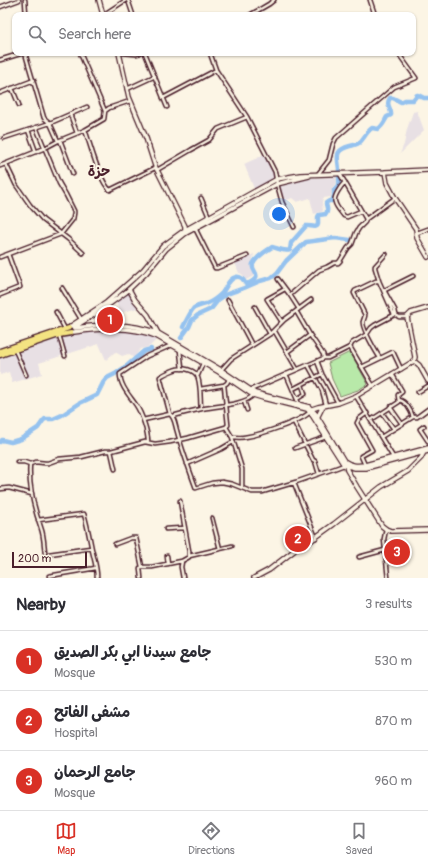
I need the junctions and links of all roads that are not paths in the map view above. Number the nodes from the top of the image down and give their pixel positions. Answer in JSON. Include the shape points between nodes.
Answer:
{"nodes":[{"id":1,"x":19,"y":0,"type":"edge"},
{"id":2,"x":25,"y":0,"type":"edge"},
{"id":3,"x":127,"y":0,"type":"edge"},
{"id":4,"x":274,"y":0,"type":"edge"},
{"id":5,"x":370,"y":0,"type":"edge"},
{"id":6,"x":99,"y":1,"type":"edge"},
{"id":7,"x":0,"y":7,"type":"edge"},
{"id":8,"x":26,"y":12,"type":"edge"},
{"id":9,"x":102,"y":12,"type":"edge"},
{"id":10,"x":108,"y":12,"type":"edge"},
{"id":11,"x":132,"y":12,"type":"edge"},
{"id":12,"x":255,"y":12,"type":"edge"},
{"id":13,"x":374,"y":12,"type":"edge"},
{"id":14,"x":14,"y":56,"type":"edge"},
{"id":15,"x":25,"y":56,"type":"edge"},
{"id":16,"x":81,"y":56,"type":"edge"},
{"id":17,"x":120,"y":56,"type":"edge"},
{"id":18,"x":146,"y":56,"type":"edge"},
{"id":19,"x":211,"y":56,"type":"edge"},
{"id":20,"x":400,"y":56,"type":"edge"},
{"id":21,"x":0,"y":60,"type":"edge"},
{"id":22,"x":216,"y":70,"type":"junction"},
{"id":23,"x":155,"y":76,"type":"junction"},
{"id":24,"x":34,"y":80,"type":"junction"},
{"id":25,"x":12,"y":88,"type":"junction"},
{"id":26,"x":127,"y":89,"type":"junction"},
{"id":27,"x":0,"y":92,"type":"edge"},
{"id":28,"x":163,"y":98,"type":"junction"},
{"id":29,"x":130,"y":101,"type":"junction"},
{"id":30,"x":19,"y":105,"type":"dead end"},
{"id":31,"x":87,"y":107,"type":"dead end"},
{"id":32,"x":167,"y":107,"type":"dead end"},
{"id":33,"x":105,"y":111,"type":"junction"},
{"id":34,"x":70,"y":114,"type":"junction"},
{"id":35,"x":248,"y":117,"type":"junction"},
{"id":36,"x":50,"y":123,"type":"junction"},
{"id":37,"x":36,"y":127,"type":"junction"},
{"id":38,"x":28,"y":130,"type":"junction"},
{"id":39,"x":85,"y":130,"type":"junction"},
{"id":40,"x":77,"y":133,"type":"junction"},
{"id":41,"x":4,"y":138,"type":"dead end"},
{"id":42,"x":59,"y":140,"type":"junction"},
{"id":43,"x":45,"y":148,"type":"junction"},
{"id":44,"x":36,"y":152,"type":"junction"},
{"id":45,"x":6,"y":164,"type":"junction"},
{"id":46,"x":0,"y":166,"type":"edge"},
{"id":47,"x":156,"y":169,"type":"junction"},
{"id":48,"x":428,"y":170,"type":"edge"},
{"id":49,"x":385,"y":172,"type":"junction"},
{"id":50,"x":340,"y":173,"type":"junction"},
{"id":51,"x":73,"y":174,"type":"dead end"},
{"id":52,"x":318,"y":174,"type":"junction"},
{"id":53,"x":276,"y":179,"type":"junction"},
{"id":54,"x":345,"y":182,"type":"junction"},
{"id":55,"x":277,"y":184,"type":"junction"},
{"id":56,"x":200,"y":198,"type":"dead end"},
{"id":57,"x":395,"y":198,"type":"junction"},
{"id":58,"x":360,"y":210,"type":"junction"},
{"id":59,"x":209,"y":217,"type":"junction"},
{"id":60,"x":366,"y":220,"type":"junction"},
{"id":61,"x":294,"y":227,"type":"dead end"},
{"id":62,"x":188,"y":229,"type":"junction"},
{"id":63,"x":428,"y":229,"type":"edge"},
{"id":64,"x":417,"y":233,"type":"junction"},
{"id":65,"x":61,"y":234,"type":"junction"},
{"id":66,"x":83,"y":253,"type":"dead end"},
{"id":67,"x":8,"y":254,"type":"junction"},
{"id":68,"x":386,"y":254,"type":"dead end"},
{"id":69,"x":247,"y":256,"type":"dead end"},
{"id":70,"x":428,"y":256,"type":"edge"},
{"id":71,"x":0,"y":257,"type":"edge"},
{"id":72,"x":413,"y":276,"type":"dead end"},
{"id":73,"x":278,"y":279,"type":"dead end"},
{"id":74,"x":379,"y":281,"type":"junction"},
{"id":75,"x":62,"y":288,"type":"dead end"},
{"id":76,"x":129,"y":289,"type":"junction"},
{"id":77,"x":285,"y":289,"type":"junction"},
{"id":78,"x":0,"y":295,"type":"edge"},
{"id":79,"x":290,"y":295,"type":"junction"},
{"id":80,"x":228,"y":300,"type":"dead end"},
{"id":81,"x":311,"y":300,"type":"dead end"},
{"id":82,"x":255,"y":307,"type":"dead end"},
{"id":83,"x":428,"y":308,"type":"edge"},
{"id":84,"x":299,"y":309,"type":"junction"},
{"id":85,"x":296,"y":311,"type":"junction"},
{"id":86,"x":56,"y":312,"type":"dead end"},
{"id":87,"x":395,"y":315,"type":"junction"},
{"id":88,"x":407,"y":317,"type":"junction"},
{"id":89,"x":81,"y":319,"type":"junction"},
{"id":90,"x":282,"y":322,"type":"junction"},
{"id":91,"x":71,"y":329,"type":"junction"},
{"id":92,"x":274,"y":330,"type":"junction"},
{"id":93,"x":158,"y":333,"type":"junction"},
{"id":94,"x":270,"y":334,"type":"junction"},
{"id":95,"x":367,"y":334,"type":"junction"},
{"id":96,"x":59,"y":335,"type":"junction"},
{"id":97,"x":310,"y":335,"type":"junction"},
{"id":98,"x":172,"y":345,"type":"junction"},
{"id":99,"x":252,"y":345,"type":"junction"},
{"id":100,"x":350,"y":347,"type":"junction"},
{"id":101,"x":15,"y":350,"type":"junction"},
{"id":102,"x":180,"y":350,"type":"junction"},
{"id":103,"x":0,"y":351,"type":"edge"},
{"id":104,"x":287,"y":352,"type":"junction"},
{"id":105,"x":0,"y":355,"type":"edge"},
{"id":106,"x":65,"y":356,"type":"dead end"},
{"id":107,"x":324,"y":358,"type":"junction"},
{"id":108,"x":380,"y":358,"type":"junction"},
{"id":109,"x":317,"y":361,"type":"junction"},
{"id":110,"x":414,"y":361,"type":"junction"},
{"id":111,"x":203,"y":363,"type":"junction"},
{"id":112,"x":308,"y":365,"type":"junction"},
{"id":113,"x":362,"y":367,"type":"junction"},
{"id":114,"x":182,"y":369,"type":"junction"},
{"id":115,"x":298,"y":369,"type":"junction"},
{"id":116,"x":401,"y":369,"type":"junction"},
{"id":117,"x":220,"y":371,"type":"junction"},
{"id":118,"x":286,"y":374,"type":"junction"},
{"id":119,"x":322,"y":374,"type":"junction"},
{"id":120,"x":392,"y":374,"type":"junction"},
{"id":121,"x":26,"y":375,"type":"dead end"},
{"id":122,"x":198,"y":376,"type":"junction"},
{"id":123,"x":316,"y":378,"type":"junction"},
{"id":124,"x":229,"y":379,"type":"junction"},
{"id":125,"x":428,"y":381,"type":"edge"},
{"id":126,"x":224,"y":385,"type":"junction"},
{"id":127,"x":302,"y":385,"type":"junction"},
{"id":128,"x":373,"y":386,"type":"junction"},
{"id":129,"x":428,"y":386,"type":"edge"},
{"id":130,"x":200,"y":389,"type":"junction"},
{"id":131,"x":293,"y":389,"type":"junction"},
{"id":132,"x":251,"y":392,"type":"junction"},
{"id":133,"x":418,"y":392,"type":"dead end"},
{"id":134,"x":356,"y":396,"type":"junction"},
{"id":135,"x":297,"y":399,"type":"junction"},
{"id":136,"x":399,"y":400,"type":"junction"},
{"id":137,"x":244,"y":401,"type":"junction"},
{"id":138,"x":338,"y":402,"type":"junction"},
{"id":139,"x":299,"y":404,"type":"junction"},
{"id":140,"x":226,"y":405,"type":"junction"},
{"id":141,"x":325,"y":405,"type":"junction"},
{"id":142,"x":390,"y":407,"type":"junction"},
{"id":143,"x":201,"y":409,"type":"junction"},
{"id":144,"x":428,"y":409,"type":"edge"},
{"id":145,"x":247,"y":410,"type":"dead end"},
{"id":146,"x":311,"y":410,"type":"junction"},
{"id":147,"x":382,"y":412,"type":"junction"},
{"id":148,"x":367,"y":413,"type":"junction"},
{"id":149,"x":170,"y":414,"type":"junction"},
{"id":150,"x":174,"y":416,"type":"junction"},
{"id":151,"x":413,"y":417,"type":"junction"},
{"id":152,"x":317,"y":418,"type":"junction"},
{"id":153,"x":143,"y":420,"type":"junction"},
{"id":154,"x":371,"y":420,"type":"junction"},
{"id":155,"x":294,"y":422,"type":"junction"},
{"id":156,"x":402,"y":424,"type":"junction"},
{"id":157,"x":424,"y":426,"type":"dead end"},
{"id":158,"x":226,"y":427,"type":"junction"},
{"id":159,"x":394,"y":429,"type":"junction"},
{"id":160,"x":382,"y":436,"type":"junction"},
{"id":161,"x":326,"y":437,"type":"junction"},
{"id":162,"x":232,"y":438,"type":"junction"},
{"id":163,"x":179,"y":440,"type":"junction"},
{"id":164,"x":428,"y":441,"type":"edge"},
{"id":165,"x":148,"y":442,"type":"junction"},
{"id":166,"x":233,"y":442,"type":"junction"},
{"id":167,"x":305,"y":444,"type":"junction"},
{"id":168,"x":295,"y":448,"type":"dead end"},
{"id":169,"x":427,"y":450,"type":"edge"},
{"id":170,"x":111,"y":451,"type":"junction"},
{"id":171,"x":393,"y":457,"type":"junction"},
{"id":172,"x":17,"y":462,"type":"dead end"},
{"id":173,"x":30,"y":464,"type":"junction"},
{"id":174,"x":187,"y":464,"type":"junction"},
{"id":175,"x":345,"y":465,"type":"junction"},
{"id":176,"x":365,"y":465,"type":"junction"},
{"id":177,"x":115,"y":469,"type":"dead end"},
{"id":178,"x":319,"y":474,"type":"junction"},
{"id":179,"x":294,"y":483,"type":"junction"},
{"id":180,"x":242,"y":488,"type":"junction"},
{"id":181,"x":0,"y":489,"type":"edge"},
{"id":182,"x":32,"y":494,"type":"junction"},
{"id":183,"x":365,"y":499,"type":"junction"},
{"id":184,"x":180,"y":501,"type":"dead end"},
{"id":185,"x":212,"y":518,"type":"dead end"},
{"id":186,"x":38,"y":520,"type":"junction"},
{"id":187,"x":184,"y":528,"type":"junction"},
{"id":188,"x":166,"y":529,"type":"dead end"},
{"id":189,"x":386,"y":529,"type":"junction"},
{"id":190,"x":428,"y":530,"type":"edge"},
{"id":191,"x":316,"y":538,"type":"junction"},
{"id":192,"x":115,"y":544,"type":"dead end"},
{"id":193,"x":232,"y":546,"type":"dead end"},
{"id":194,"x":91,"y":548,"type":"junction"},
{"id":195,"x":220,"y":549,"type":"junction"},
{"id":196,"x":385,"y":550,"type":"junction"},
{"id":197,"x":45,"y":553,"type":"dead end"},
{"id":198,"x":49,"y":554,"type":"dead end"},
{"id":199,"x":167,"y":556,"type":"dead end"},
{"id":200,"x":189,"y":556,"type":"junction"},
{"id":201,"x":359,"y":557,"type":"dead end"},
{"id":202,"x":182,"y":561,"type":"junction"},
{"id":203,"x":168,"y":564,"type":"junction"},
{"id":204,"x":142,"y":567,"type":"junction"},
{"id":205,"x":96,"y":568,"type":"junction"},
{"id":206,"x":49,"y":576,"type":"dead end"},
{"id":207,"x":97,"y":577,"type":"dead end"},
{"id":208,"x":141,"y":578,"type":"edge"},
{"id":209,"x":183,"y":578,"type":"edge"},
{"id":210,"x":254,"y":578,"type":"edge"},
{"id":211,"x":388,"y":578,"type":"edge"}],
"edges":[{"from":1,"to":7,"type":"street"},
{"from":2,"to":8,"type":"street"},
{"from":3,"to":10,"type":"street"},
{"from":3,"to":11,"type":"street"},
{"from":4,"to":12,"type":"street"},
{"from":5,"to":13,"type":"street"},
{"from":6,"to":9,"type":"main road"},
{"from":14,"to":21,"type":"street"},
{"from":15,"to":24,"type":"street"},
{"from":16,"to":33,"type":"street"},
{"from":17,"to":26,"type":"main road"},
{"from":18,"to":23,"type":"street"},
{"from":19,"to":22,"type":"street"},
{"from":20,"to":52,"type":"street","via":[[416,78],[394,87],[336,138],[329,160]]},
{"from":22,"to":28,"type":"street"},
{"from":22,"to":35,"type":"street"},
{"from":23,"to":26,"type":"street"},
{"from":23,"to":28,"type":"street"},
{"from":24,"to":25,"type":"street"},
{"from":24,"to":36,"type":"street","via":[[44,118]]},
{"from":25,"to":27,"type":"street"},
{"from":25,"to":30,"type":"street"},
{"from":26,"to":29,"type":"main road"},
{"from":28,"to":32,"type":"street"},
{"from":29,"to":33,"type":"street"},
{"from":29,"to":47,"type":"main road"},
{"from":31,"to":34,"type":"street"},
{"from":33,"to":39,"type":"street","via":[[104,119]]},
{"from":34,"to":36,"type":"street"},
{"from":34,"to":40,"type":"street"},
{"from":35,"to":47,"type":"street","via":[[218,129],[209,140]]},
{"from":35,"to":53,"type":"street"},
{"from":36,"to":37,"type":"street"},
{"from":36,"to":42,"type":"street"},
{"from":37,"to":38,"type":"street"},
{"from":37,"to":43,"type":"street"},
{"from":38,"to":41,"type":"street"},
{"from":38,"to":44,"type":"street"},
{"from":39,"to":40,"type":"street"},
{"from":39,"to":47,"type":"street","via":[[97,167],[106,187],[110,190]]},
{"from":40,"to":42,"type":"street"},
{"from":42,"to":43,"type":"street"},
{"from":42,"to":51,"type":"street"},
{"from":43,"to":44,"type":"street"},
{"from":43,"to":65,"type":"street","via":[[58,183],[74,213],[73,219]]},
{"from":44,"to":45,"type":"street"},
{"from":45,"to":46,"type":"street"},
{"from":45,"to":65,"type":"street","via":[[30,206]]},
{"from":47,"to":62,"type":"main road"},
{"from":48,"to":49,"type":"main road"},
{"from":49,"to":50,"type":"main road"},
{"from":49,"to":57,"type":"main road","via":[[387,183]]},
{"from":50,"to":52,"type":"main road"},
{"from":50,"to":54,"type":"street"},
{"from":52,"to":53,"type":"main road"},
{"from":52,"to":55,"type":"main road"},
{"from":53,"to":55,"type":"street"},
{"from":53,"to":59,"type":"main road"},
{"from":54,"to":58,"type":"street"},
{"from":54,"to":58,"type":"street","via":[[340,186],[335,202],[347,217]]},
{"from":55,"to":61,"type":"street"},
{"from":55,"to":62,"type":"main road"},
{"from":56,"to":59,"type":"street"},
{"from":57,"to":60,"type":"street"},
{"from":57,"to":64,"type":"main road"},
{"from":58,"to":60,"type":"street"},
{"from":59,"to":62,"type":"main road"},
{"from":60,"to":79,"type":"street","via":[[338,263],[319,270]]},
{"from":62,"to":69,"type":"street","via":[[215,268]]},
{"from":62,"to":76,"type":"main road"},
{"from":62,"to":89,"type":"main road","via":[[163,246],[143,270],[106,303]]},
{"from":63,"to":64,"type":"street"},
{"from":64,"to":70,"type":"main road","via":[[417,238]]},
{"from":65,"to":66,"type":"street"},
{"from":65,"to":67,"type":"street"},
{"from":67,"to":71,"type":"street"},
{"from":67,"to":78,"type":"street","via":[[20,287]]},
{"from":68,"to":74,"type":"street","via":[[374,268]]},
{"from":72,"to":87,"type":"street","via":[[385,290]]},
{"from":73,"to":77,"type":"street"},
{"from":74,"to":87,"type":"street"},
{"from":74,"to":95,"type":"street","via":[[354,293],[365,315],[363,324]]},
{"from":75,"to":89,"type":"street"},
{"from":76,"to":91,"type":"main road"},
{"from":76,"to":93,"type":"main road"},
{"from":77,"to":79,"type":"street"},
{"from":77,"to":90,"type":"street","via":[[267,299]]},
{"from":79,"to":84,"type":"street"},
{"from":80,"to":99,"type":"street"},
{"from":81,"to":84,"type":"street"},
{"from":82,"to":94,"type":"street"},
{"from":83,"to":88,"type":"main road","via":[[411,313]]},
{"from":84,"to":85,"type":"street"},
{"from":85,"to":90,"type":"street"},
{"from":85,"to":97,"type":"street"},
{"from":86,"to":91,"type":"street"},
{"from":87,"to":88,"type":"street"},
{"from":87,"to":95,"type":"street","via":[[375,325]]},
{"from":88,"to":110,"type":"main road"},
{"from":89,"to":91,"type":"main road"},
{"from":90,"to":92,"type":"street"},
{"from":91,"to":93,"type":"main road","via":[[116,324]]},
{"from":91,"to":96,"type":"main road"},
{"from":91,"to":98,"type":"main road","via":[[127,329],[148,333]]},
{"from":91,"to":103,"type":"main road"},
{"from":92,"to":94,"type":"street"},
{"from":92,"to":104,"type":"street"},
{"from":93,"to":117,"type":"main road"},
{"from":94,"to":99,"type":"street"},
{"from":95,"to":100,"type":"street"},
{"from":95,"to":108,"type":"street"},
{"from":96,"to":101,"type":"main road"},
{"from":96,"to":106,"type":"street"},
{"from":97,"to":104,"type":"street"},
{"from":97,"to":107,"type":"street"},
{"from":98,"to":102,"type":"main road"},
{"from":98,"to":153,"type":"street","via":[[148,356],[120,374]]},
{"from":99,"to":117,"type":"street","via":[[231,359]]},
{"from":100,"to":107,"type":"street"},
{"from":100,"to":113,"type":"street"},
{"from":101,"to":105,"type":"main road"},
{"from":101,"to":121,"type":"street"},
{"from":102,"to":111,"type":"main road"},
{"from":102,"to":114,"type":"street"},
{"from":104,"to":115,"type":"street"},
{"from":107,"to":109,"type":"street"},
{"from":108,"to":113,"type":"street"},
{"from":108,"to":116,"type":"street","via":[[393,352]]},
{"from":109,"to":112,"type":"street"},
{"from":109,"to":119,"type":"street"},
{"from":110,"to":116,"type":"main road"},
{"from":110,"to":125,"type":"main road"},
{"from":111,"to":117,"type":"main road"},
{"from":111,"to":122,"type":"street"},
{"from":112,"to":115,"type":"street"},
{"from":112,"to":123,"type":"street"},
{"from":113,"to":128,"type":"street"},
{"from":114,"to":122,"type":"street"},
{"from":114,"to":149,"type":"street","via":[[160,377]]},
{"from":115,"to":118,"type":"street"},
{"from":116,"to":120,"type":"main road"},
{"from":117,"to":124,"type":"main road"},
{"from":117,"to":132,"type":"main road"},
{"from":118,"to":131,"type":"street"},
{"from":118,"to":132,"type":"street"},
{"from":119,"to":123,"type":"street"},
{"from":119,"to":138,"type":"street"},
{"from":120,"to":128,"type":"main road"},
{"from":120,"to":136,"type":"street","via":[[402,391],[398,395]]},
{"from":122,"to":130,"type":"street"},
{"from":123,"to":127,"type":"street"},
{"from":123,"to":141,"type":"street"},
{"from":124,"to":126,"type":"street"},
{"from":124,"to":132,"type":"main road"},
{"from":126,"to":130,"type":"street"},
{"from":126,"to":140,"type":"street"},
{"from":127,"to":131,"type":"street"},
{"from":127,"to":135,"type":"street","via":[[304,394]]},
{"from":128,"to":134,"type":"main road"},
{"from":129,"to":133,"type":"street"},
{"from":130,"to":143,"type":"street"},
{"from":131,"to":135,"type":"street"},
{"from":132,"to":137,"type":"street","via":[[250,398]]},
{"from":132,"to":139,"type":"main road"},
{"from":132,"to":146,"type":"main road","via":[[263,398]]},
{"from":134,"to":138,"type":"main road"},
{"from":134,"to":148,"type":"street"},
{"from":135,"to":139,"type":"street"},
{"from":136,"to":142,"type":"street"},
{"from":136,"to":151,"type":"street","via":[[404,402]]},
{"from":137,"to":140,"type":"street"},
{"from":137,"to":145,"type":"street"},
{"from":138,"to":141,"type":"main road"},
{"from":139,"to":146,"type":"main road"},
{"from":140,"to":143,"type":"street"},
{"from":140,"to":158,"type":"street"},
{"from":141,"to":146,"type":"main road"},
{"from":141,"to":152,"type":"main road"},
{"from":142,"to":147,"type":"street"},
{"from":142,"to":156,"type":"street"},
{"from":143,"to":150,"type":"street"},
{"from":144,"to":151,"type":"street"},
{"from":146,"to":152,"type":"main road"},
{"from":146,"to":155,"type":"street"},
{"from":146,"to":161,"type":"main road"},
{"from":147,"to":154,"type":"street"},
{"from":147,"to":159,"type":"street"},
{"from":148,"to":154,"type":"street"},
{"from":148,"to":176,"type":"street","via":[[357,423],[372,450],[361,456]]},
{"from":149,"to":150,"type":"street"},
{"from":149,"to":153,"type":"street"},
{"from":150,"to":163,"type":"street"},
{"from":151,"to":156,"type":"street"},
{"from":152,"to":176,"type":"main road","via":[[344,461]]},
{"from":153,"to":165,"type":"street"},
{"from":154,"to":160,"type":"street"},
{"from":155,"to":162,"type":"street","via":[[253,436]]},
{"from":155,"to":167,"type":"street"},
{"from":156,"to":159,"type":"street"},
{"from":157,"to":164,"type":"street","via":[[420,429]]},
{"from":158,"to":162,"type":"street"},
{"from":158,"to":163,"type":"street"},
{"from":159,"to":160,"type":"street"},
{"from":160,"to":171,"type":"street"},
{"from":161,"to":167,"type":"street"},
{"from":161,"to":175,"type":"main road"},
{"from":162,"to":166,"type":"street"},
{"from":163,"to":165,"type":"street","via":[[155,444]]},
{"from":163,"to":174,"type":"street"},
{"from":165,"to":170,"type":"street"},
{"from":166,"to":174,"type":"street"},
{"from":166,"to":180,"type":"street","via":[[242,469]]},
{"from":167,"to":168,"type":"street"},
{"from":167,"to":178,"type":"street"},
{"from":169,"to":171,"type":"main road"},
{"from":169,"to":175,"type":"main road","via":[[366,468]]},
{"from":169,"to":183,"type":"main road","via":[[408,471]]},
{"from":170,"to":173,"type":"street","via":[[59,459],[45,464]]},
{"from":170,"to":177,"type":"street"},
{"from":171,"to":176,"type":"main road"},
{"from":172,"to":173,"type":"street"},
{"from":173,"to":182,"type":"street"},
{"from":174,"to":180,"type":"street","via":[[196,488],[222,482]]},
{"from":175,"to":178,"type":"street"},
{"from":175,"to":183,"type":"main road"},
{"from":178,"to":179,"type":"street"},
{"from":179,"to":180,"type":"street","via":[[262,492]]},
{"from":179,"to":191,"type":"street"},
{"from":181,"to":182,"type":"street","via":[[9,488]]},
{"from":182,"to":186,"type":"street"},
{"from":183,"to":189,"type":"main road"},
{"from":183,"to":191,"type":"main road"},
{"from":184,"to":187,"type":"street"},
{"from":185,"to":195,"type":"street"},
{"from":186,"to":194,"type":"street","via":[[84,514]]},
{"from":186,"to":197,"type":"street"},
{"from":187,"to":188,"type":"street"},
{"from":187,"to":200,"type":"street"},
{"from":189,"to":190,"type":"main road"},
{"from":189,"to":196,"type":"street"},
{"from":191,"to":210,"type":"main road"},
{"from":192,"to":204,"type":"street","via":[[136,538]]},
{"from":193,"to":195,"type":"street"},
{"from":194,"to":198,"type":"street"},
{"from":194,"to":205,"type":"street"},
{"from":195,"to":200,"type":"street"},
{"from":196,"to":201,"type":"street"},
{"from":196,"to":211,"type":"street"},
{"from":199,"to":203,"type":"street"},
{"from":200,"to":202,"type":"street"},
{"from":202,"to":203,"type":"street"},
{"from":202,"to":209,"type":"street"},
{"from":203,"to":204,"type":"street"},
{"from":204,"to":208,"type":"street"},
{"from":205,"to":206,"type":"street"},
{"from":205,"to":207,"type":"street"}]}
